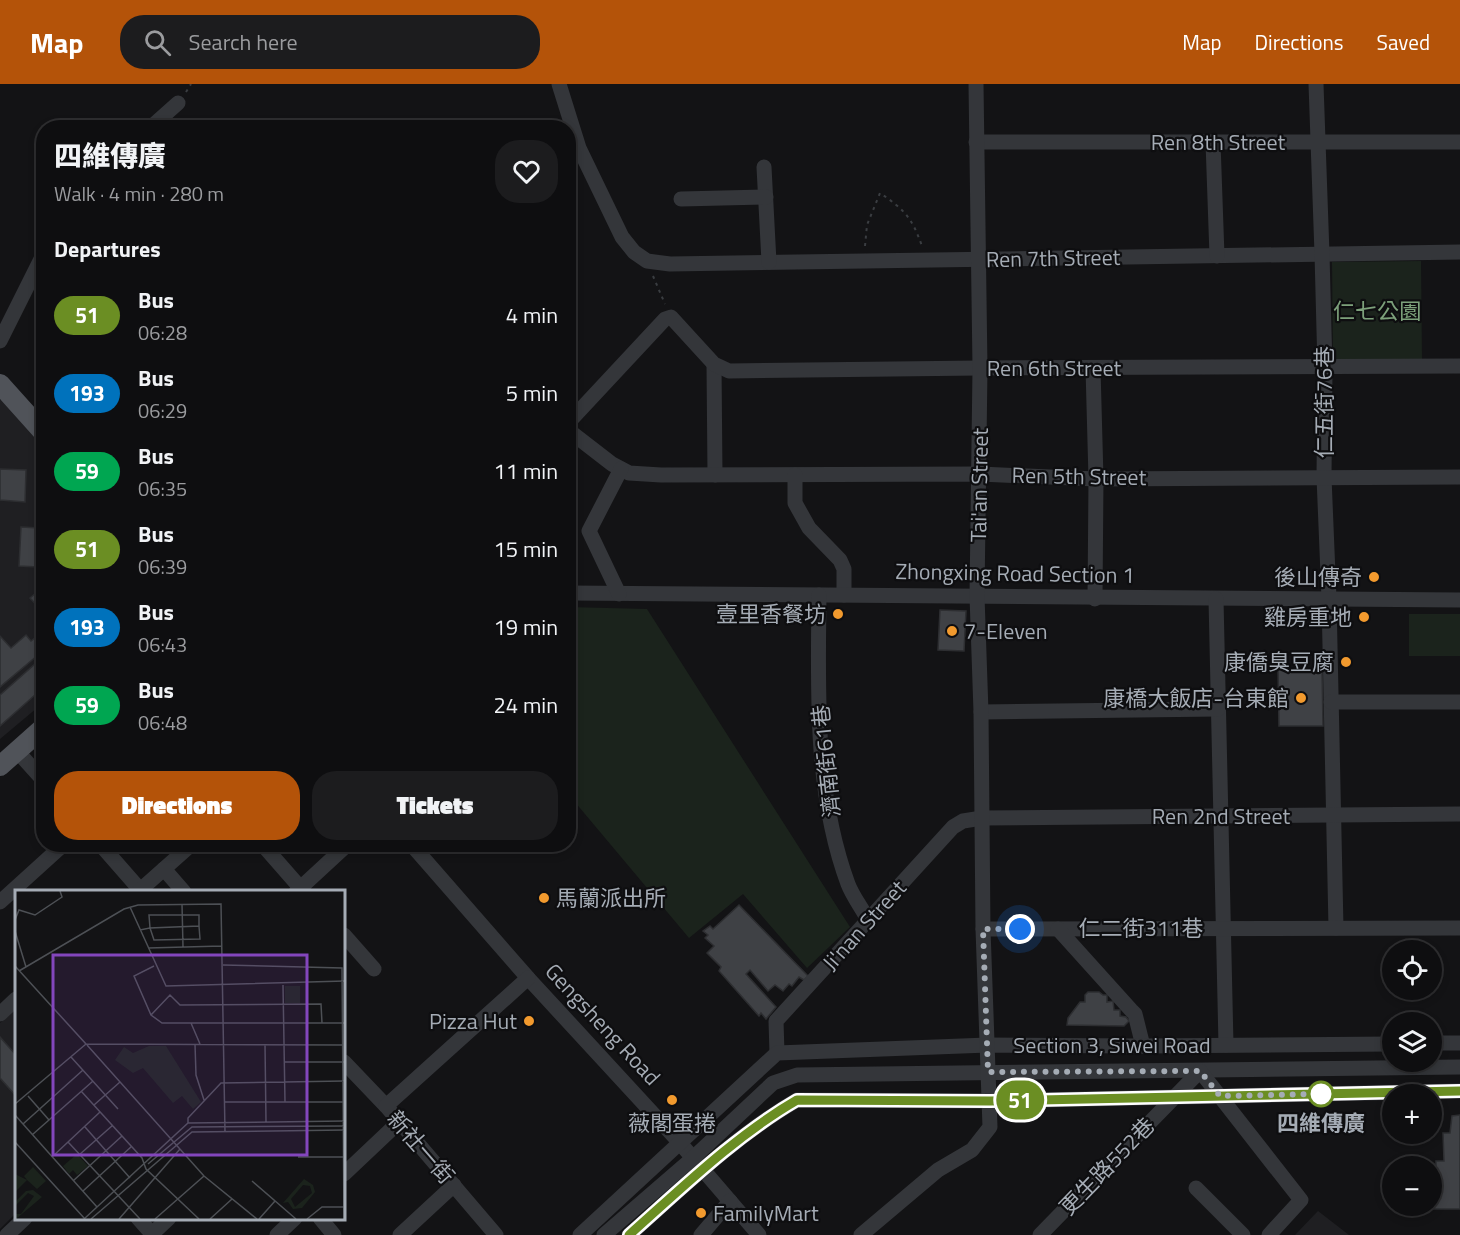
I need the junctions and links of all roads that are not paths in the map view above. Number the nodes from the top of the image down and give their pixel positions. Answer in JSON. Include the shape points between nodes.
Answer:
{"nodes":[{"id":1,"x":559,"y":84,"type":"edge"},
{"id":2,"x":976,"y":84,"type":"edge"},
{"id":3,"x":1317,"y":84,"type":"edge"},
{"id":4,"x":178,"y":103,"type":"dead end"},
{"id":5,"x":159,"y":120,"type":"edge"},
{"id":6,"x":567,"y":120,"type":"edge"},
{"id":7,"x":976,"y":142,"type":"junction"},
{"id":8,"x":1213,"y":142,"type":"junction"},
{"id":9,"x":1318,"y":142,"type":"junction"},
{"id":10,"x":1460,"y":142,"type":"edge"},
{"id":11,"x":576,"y":154,"type":"edge"},
{"id":12,"x":764,"y":167,"type":"dead end"},
{"id":13,"x":766,"y":197,"type":"junction"},
{"id":14,"x":681,"y":199,"type":"dead end"},
{"id":15,"x":1460,"y":252,"type":"edge"},
{"id":16,"x":1322,"y":254,"type":"junction"},
{"id":17,"x":1216,"y":256,"type":"junction"},
{"id":18,"x":977,"y":259,"type":"junction"},
{"id":19,"x":769,"y":262,"type":"junction"},
{"id":20,"x":36,"y":269,"type":"edge"},
{"id":21,"x":0,"y":341,"type":"edge"},
{"id":22,"x":714,"y":364,"type":"junction"},
{"id":23,"x":1460,"y":366,"type":"edge"},
{"id":24,"x":980,"y":368,"type":"junction"},
{"id":25,"x":1093,"y":368,"type":"junction"},
{"id":26,"x":1325,"y":368,"type":"junction"},
{"id":27,"x":0,"y":384,"type":"edge"},
{"id":28,"x":576,"y":414,"type":"edge"},
{"id":29,"x":36,"y":424,"type":"edge"},
{"id":30,"x":576,"y":436,"type":"edge"},
{"id":31,"x":621,"y":469,"type":"junction"},
{"id":32,"x":980,"y":474,"type":"junction"},
{"id":33,"x":715,"y":475,"type":"junction"},
{"id":34,"x":795,"y":475,"type":"junction"},
{"id":35,"x":1324,"y":477,"type":"junction"},
{"id":36,"x":1460,"y":477,"type":"edge"},
{"id":37,"x":1096,"y":479,"type":"junction"},
{"id":38,"x":576,"y":593,"type":"edge"},
{"id":39,"x":619,"y":594,"type":"junction"},
{"id":40,"x":819,"y":595,"type":"junction"},
{"id":41,"x":844,"y":595,"type":"junction"},
{"id":42,"x":978,"y":596,"type":"junction"},
{"id":43,"x":1095,"y":598,"type":"junction"},
{"id":44,"x":1216,"y":598,"type":"junction"},
{"id":45,"x":1329,"y":599,"type":"junction"},
{"id":46,"x":1460,"y":600,"type":"edge"},
{"id":47,"x":1331,"y":702,"type":"junction"},
{"id":48,"x":1460,"y":702,"type":"edge"},
{"id":49,"x":1218,"y":709,"type":"junction"},
{"id":50,"x":981,"y":712,"type":"junction"},
{"id":51,"x":36,"y":734,"type":"edge"},
{"id":52,"x":17,"y":751,"type":"junction"},
{"id":53,"x":0,"y":766,"type":"edge"},
{"id":54,"x":36,"y":772,"type":"edge"},
{"id":55,"x":1460,"y":814,"type":"edge"},
{"id":56,"x":1334,"y":815,"type":"junction"},
{"id":57,"x":1221,"y":816,"type":"junction"},
{"id":58,"x":982,"y":818,"type":"junction"},
{"id":59,"x":55,"y":852,"type":"edge"},
{"id":60,"x":107,"y":852,"type":"edge"},
{"id":61,"x":183,"y":852,"type":"edge"},
{"id":62,"x":269,"y":852,"type":"edge"},
{"id":63,"x":340,"y":852,"type":"edge"},
{"id":64,"x":418,"y":852,"type":"edge"},
{"id":65,"x":164,"y":869,"type":"junction"},
{"id":66,"x":139,"y":890,"type":"edge"},
{"id":67,"x":141,"y":890,"type":"edge"},
{"id":68,"x":183,"y":890,"type":"edge"},
{"id":69,"x":300,"y":890,"type":"edge"},
{"id":70,"x":0,"y":902,"type":"edge"},
{"id":71,"x":868,"y":920,"type":"junction"},
{"id":72,"x":1058,"y":928,"type":"junction"},
{"id":73,"x":1223,"y":928,"type":"junction"},
{"id":74,"x":1336,"y":928,"type":"junction"},
{"id":75,"x":1460,"y":928,"type":"edge"},
{"id":76,"x":983,"y":929,"type":"junction"},
{"id":77,"x":345,"y":936,"type":"edge"},
{"id":78,"x":374,"y":969,"type":"dead end"},
{"id":79,"x":528,"y":978,"type":"junction"},
{"id":80,"x":15,"y":1000,"type":"edge"},
{"id":81,"x":0,"y":1014,"type":"edge"},
{"id":82,"x":1442,"y":1043,"type":"edge"},
{"id":83,"x":1460,"y":1043,"type":"edge"},
{"id":84,"x":1382,"y":1044,"type":"edge"},
{"id":85,"x":988,"y":1045,"type":"junction"},
{"id":86,"x":1227,"y":1045,"type":"junction"},
{"id":87,"x":1143,"y":1046,"type":"junction"},
{"id":88,"x":777,"y":1053,"type":"junction"},
{"id":89,"x":345,"y":1064,"type":"edge"},
{"id":90,"x":1382,"y":1068,"type":"edge"},
{"id":91,"x":1442,"y":1068,"type":"edge"},
{"id":92,"x":1460,"y":1068,"type":"edge"},
{"id":93,"x":1200,"y":1071,"type":"junction"},
{"id":94,"x":988,"y":1072,"type":"junction"},
{"id":95,"x":1442,"y":1091,"type":"edge"},
{"id":96,"x":1460,"y":1091,"type":"edge"},
{"id":97,"x":1382,"y":1092,"type":"edge"},
{"id":98,"x":1220,"y":1096,"type":"junction"},
{"id":99,"x":1175,"y":1097,"type":"junction"},
{"id":100,"x":990,"y":1101,"type":"junction"},
{"id":101,"x":386,"y":1106,"type":"junction"},
{"id":102,"x":399,"y":1122,"type":"junction"},
{"id":103,"x":680,"y":1143,"type":"junction"},
{"id":104,"x":698,"y":1164,"type":"junction"},
{"id":105,"x":345,"y":1173,"type":"edge"},
{"id":106,"x":454,"y":1185,"type":"junction"},
{"id":107,"x":1197,"y":1188,"type":"dead end"},
{"id":108,"x":730,"y":1201,"type":"junction"},
{"id":109,"x":23,"y":1220,"type":"edge"},
{"id":110,"x":140,"y":1220,"type":"edge"},
{"id":111,"x":167,"y":1220,"type":"edge"},
{"id":112,"x":294,"y":1220,"type":"edge"},
{"id":113,"x":322,"y":1220,"type":"edge"},
{"id":114,"x":7,"y":1235,"type":"edge"},
{"id":115,"x":153,"y":1235,"type":"edge"},
{"id":116,"x":277,"y":1235,"type":"edge"},
{"id":117,"x":334,"y":1235,"type":"edge"},
{"id":118,"x":400,"y":1235,"type":"edge"},
{"id":119,"x":496,"y":1235,"type":"edge"},
{"id":120,"x":580,"y":1235,"type":"edge"},
{"id":121,"x":604,"y":1235,"type":"edge"},
{"id":122,"x":629,"y":1235,"type":"edge"},
{"id":123,"x":701,"y":1235,"type":"edge"},
{"id":124,"x":759,"y":1235,"type":"edge"},
{"id":125,"x":861,"y":1235,"type":"edge"},
{"id":126,"x":1040,"y":1235,"type":"edge"},
{"id":127,"x":1243,"y":1235,"type":"edge"},
{"id":128,"x":1269,"y":1235,"type":"edge"}],
"edges":[{"from":1,"to":6,"type":"street"},
{"from":2,"to":7,"type":"street","name":"Tai'an Street"},
{"from":3,"to":9,"type":"street","name":"仁五街76巷"},
{"from":4,"to":5,"type":"street"},
{"from":7,"to":8,"type":"street","name":"Ren 8th Street"},
{"from":7,"to":18,"type":"street","name":"Tai'an Street"},
{"from":8,"to":9,"type":"street","name":"Ren 8th Street"},
{"from":8,"to":17,"type":"street"},
{"from":9,"to":10,"type":"street","name":"Ren 8th Street"},
{"from":9,"to":16,"type":"street","name":"仁五街76巷"},
{"from":11,"to":19,"type":"street","name":"Ren 7th Street","via":[[622,237],[647,261]]},
{"from":12,"to":13,"type":"street"},
{"from":13,"to":14,"type":"street"},
{"from":13,"to":19,"type":"street"},
{"from":15,"to":16,"type":"street","name":"Ren 7th Street"},
{"from":16,"to":17,"type":"street","name":"Ren 7th Street"},
{"from":16,"to":26,"type":"street","name":"仁五街76巷"},
{"from":17,"to":18,"type":"street","name":"Ren 7th Street"},
{"from":18,"to":19,"type":"street","name":"Ren 7th Street"},
{"from":18,"to":24,"type":"street","name":"Tai'an Street"},
{"from":20,"to":21,"type":"street"},
{"from":22,"to":24,"type":"street","name":"Ren 6th Street","via":[[729,371]]},
{"from":22,"to":28,"type":"street","via":[[671,317],[665,319]]},
{"from":22,"to":33,"type":"street"},
{"from":23,"to":26,"type":"street","name":"Ren 6th Street"},
{"from":24,"to":25,"type":"street","name":"Ren 6th Street"},
{"from":24,"to":32,"type":"street","name":"Tai'an Street"},
{"from":25,"to":26,"type":"street","name":"Ren 6th Street"},
{"from":25,"to":37,"type":"street"},
{"from":26,"to":35,"type":"street","name":"仁五街76巷"},
{"from":27,"to":29,"type":"main road"},
{"from":30,"to":31,"type":"street","name":"Ren 5th Street"},
{"from":31,"to":33,"type":"street","name":"Ren 5th Street","via":[[660,475]]},
{"from":31,"to":39,"type":"street","via":[[589,531]]},
{"from":32,"to":34,"type":"street","name":"Ren 5th Street"},
{"from":32,"to":37,"type":"street","name":"Ren 5th Street"},
{"from":32,"to":42,"type":"street","name":"Tai'an Street"},
{"from":33,"to":34,"type":"street","name":"Ren 5th Street"},
{"from":34,"to":41,"type":"street","via":[[795,503],[809,528],[840,560]]},
{"from":35,"to":36,"type":"street","name":"Ren 5th Street"},
{"from":35,"to":37,"type":"street","name":"Ren 5th Street"},
{"from":35,"to":45,"type":"street","name":"仁五街76巷"},
{"from":37,"to":43,"type":"street"},
{"from":38,"to":39,"type":"street","name":"Zhongxing Road Section 1"},
{"from":39,"to":40,"type":"street","name":"Zhongxing Road Section 1"},
{"from":40,"to":41,"type":"street","name":"Zhongxing Road Section 1"},
{"from":40,"to":71,"type":"street","name":"濟南街61巷","via":[[818,699],[823,773],[836,846],[849,886]]},
{"from":41,"to":42,"type":"street","name":"Zhongxing Road Section 1"},
{"from":42,"to":43,"type":"street","name":"Zhongxing Road Section 1"},
{"from":42,"to":50,"type":"street","name":"Tai'an Street"},
{"from":43,"to":44,"type":"street","name":"Zhongxing Road Section 1"},
{"from":44,"to":45,"type":"street","name":"Zhongxing Road Section 1"},
{"from":44,"to":49,"type":"street","name":"仁二街311巷"},
{"from":45,"to":46,"type":"street","name":"Zhongxing Road Section 1"},
{"from":45,"to":47,"type":"street","name":"仁五街76巷"},
{"from":47,"to":48,"type":"street"},
{"from":47,"to":56,"type":"street","name":"仁五街76巷"},
{"from":49,"to":50,"type":"street"},
{"from":49,"to":57,"type":"street","name":"仁二街311巷"},
{"from":50,"to":58,"type":"street","name":"Tai'an Street"},
{"from":51,"to":52,"type":"main road"},
{"from":52,"to":53,"type":"main road"},
{"from":52,"to":54,"type":"street"},
{"from":55,"to":56,"type":"street","name":"Ren 2nd Street"},
{"from":56,"to":57,"type":"street","name":"Ren 2nd Street"},
{"from":56,"to":74,"type":"street","name":"仁五街76巷"},
{"from":57,"to":58,"type":"street","name":"Ren 2nd Street"},
{"from":57,"to":73,"type":"street","name":"仁二街311巷"},
{"from":58,"to":71,"type":"street","name":"Ji'nan Street","via":[[953,827]]},
{"from":58,"to":76,"type":"street","name":"Tai'an Street"},
{"from":59,"to":70,"type":"street"},
{"from":60,"to":66,"type":"street"},
{"from":61,"to":65,"type":"street"},
{"from":62,"to":69,"type":"street"},
{"from":63,"to":69,"type":"street"},
{"from":64,"to":79,"type":"street","name":"Gengsheng Road"},
{"from":65,"to":67,"type":"street"},
{"from":65,"to":68,"type":"street"},
{"from":71,"to":88,"type":"street","name":"Ji'nan Street","via":[[776,1021]]},
{"from":72,"to":73,"type":"street","name":"仁二街311巷"},
{"from":72,"to":76,"type":"street","name":"仁二街311巷"},
{"from":72,"to":87,"type":"street","via":[[1135,1014]]},
{"from":73,"to":74,"type":"street"},
{"from":73,"to":86,"type":"street"},
{"from":74,"to":75,"type":"street"},
{"from":76,"to":85,"type":"street","name":"Tai'an Street"},
{"from":77,"to":78,"type":"street"},
{"from":79,"to":101,"type":"street"},
{"from":79,"to":103,"type":"street","name":"Gengsheng Road"},
{"from":80,"to":81,"type":"street"},
{"from":82,"to":83,"type":"street"},
{"from":84,"to":86,"type":"street","name":"Section 3, Siwei Road"},
{"from":85,"to":87,"type":"street","name":"Section 3, Siwei Road"},
{"from":85,"to":88,"type":"street","name":"Section 3, Siwei Road"},
{"from":85,"to":94,"type":"street","name":"Tai'an Street"},
{"from":86,"to":87,"type":"street","name":"Section 3, Siwei Road"},
{"from":88,"to":103,"type":"street"},
{"from":89,"to":101,"type":"street","name":"新社一街"},
{"from":90,"to":93,"type":"street","name":"Section 3, Siwei Road"},
{"from":91,"to":92,"type":"street","name":"Section 3, Siwei Road"},
{"from":93,"to":94,"type":"street","name":"Section 3, Siwei Road"},
{"from":93,"to":98,"type":"street"},
{"from":93,"to":99,"type":"street","name":"更生路552巷"},
{"from":94,"to":100,"type":"street","name":"Tai'an Street"},
{"from":94,"to":104,"type":"street","name":"Section 3, Siwei Road","via":[[798,1075],[772,1083]]},
{"from":95,"to":96,"type":"street","name":"Section 3, Siwei Road"},
{"from":97,"to":98,"type":"street","name":"Section 3, Siwei Road"},
{"from":98,"to":99,"type":"street","name":"Section 3, Siwei Road"},
{"from":98,"to":128,"type":"street","via":[[1300,1200]]},
{"from":99,"to":100,"type":"street","name":"Section 3, Siwei Road"},
{"from":99,"to":126,"type":"street","name":"更生路552巷"},
{"from":100,"to":104,"type":"street","name":"Section 3, Siwei Road","via":[[797,1100]]},
{"from":100,"to":125,"type":"street","name":"Tai'an Street","via":[[990,1127],[972,1150],[938,1170]]},
{"from":101,"to":102,"type":"street","name":"新社一街"},
{"from":102,"to":105,"type":"street"},
{"from":102,"to":106,"type":"street","name":"新社一街"},
{"from":103,"to":104,"type":"street","name":"Gengsheng Road"},
{"from":103,"to":120,"type":"street"},
{"from":104,"to":108,"type":"street","name":"Gengsheng Road"},
{"from":104,"to":121,"type":"street","name":"Section 3, Siwei Road"},
{"from":104,"to":122,"type":"street","name":"Section 3, Siwei Road"},
{"from":106,"to":118,"type":"street"},
{"from":106,"to":119,"type":"street","name":"新社一街"},
{"from":107,"to":127,"type":"street"},
{"from":108,"to":123,"type":"street"},
{"from":108,"to":124,"type":"street","name":"Gengsheng Road"},
{"from":109,"to":114,"type":"street"},
{"from":110,"to":115,"type":"street"},
{"from":111,"to":115,"type":"street"},
{"from":112,"to":116,"type":"street"},
{"from":113,"to":117,"type":"street"}]}
